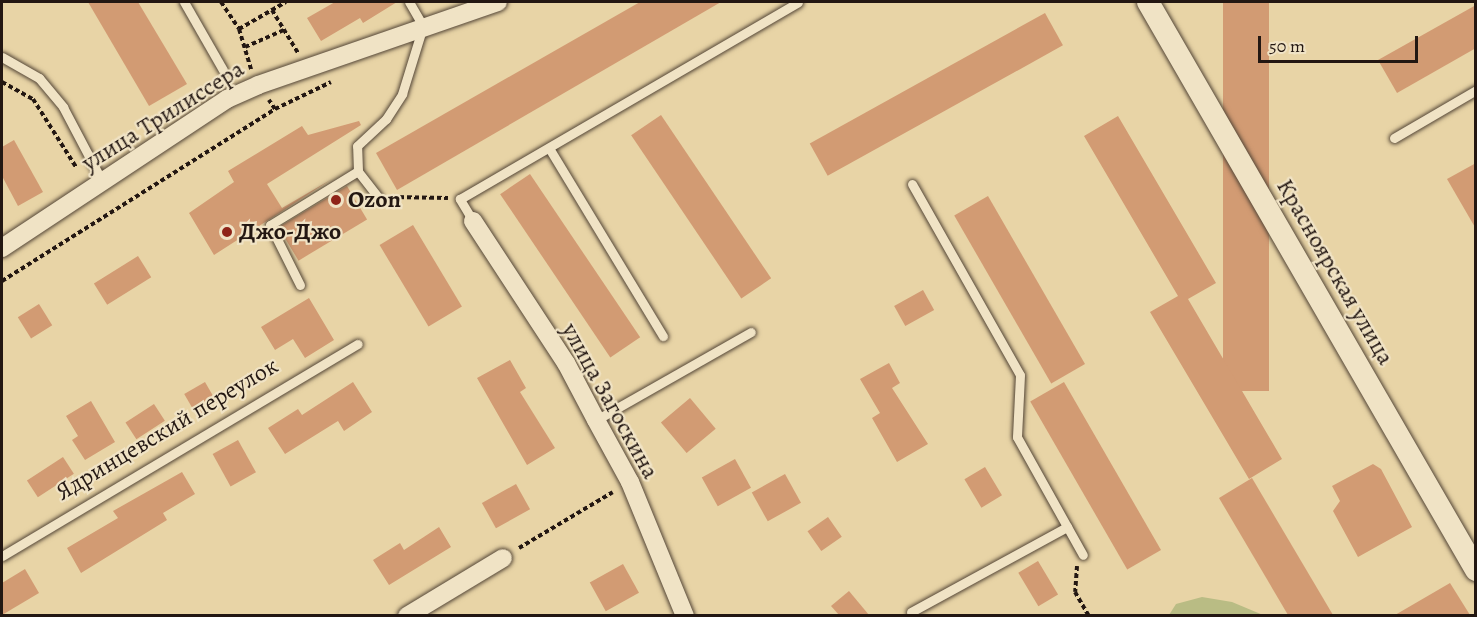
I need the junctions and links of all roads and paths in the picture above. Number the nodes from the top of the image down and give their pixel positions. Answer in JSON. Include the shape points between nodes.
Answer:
{"nodes":[{"id":1,"x":184,"y":2,"type":"edge"},
{"id":2,"x":221,"y":2,"type":"edge"},
{"id":3,"x":286,"y":2,"type":"edge"},
{"id":4,"x":409,"y":2,"type":"edge"},
{"id":5,"x":498,"y":2,"type":"edge"},
{"id":6,"x":798,"y":2,"type":"edge"},
{"id":7,"x":1148,"y":2,"type":"edge"},
{"id":8,"x":272,"y":10,"type":"junction"},
{"id":9,"x":423,"y":26,"type":"junction"},
{"id":10,"x":239,"y":29,"type":"junction"},
{"id":11,"x":284,"y":30,"type":"junction"},
{"id":12,"x":244,"y":47,"type":"junction"},
{"id":13,"x":298,"y":54,"type":"dead end"},
{"id":14,"x":2,"y":57,"type":"edge"},
{"id":15,"x":223,"y":70,"type":"dead end"},
{"id":16,"x":251,"y":70,"type":"dead end"},
{"id":17,"x":2,"y":82,"type":"edge"},
{"id":18,"x":1476,"y":90,"type":"edge"},
{"id":19,"x":1394,"y":138,"type":"dead end"},
{"id":20,"x":549,"y":148,"type":"junction"},
{"id":21,"x":358,"y":171,"type":"junction"},
{"id":22,"x":82,"y":174,"type":"dead end"},
{"id":23,"x":102,"y":181,"type":"junction"},
{"id":24,"x":912,"y":184,"type":"dead end"},
{"id":25,"x":378,"y":196,"type":"joint"},
{"id":26,"x":460,"y":199,"type":"junction"},
{"id":27,"x":473,"y":221,"type":"joint"},
{"id":28,"x":2,"y":248,"type":"edge"},
{"id":29,"x":300,"y":285,"type":"dead end"},
{"id":30,"x":751,"y":332,"type":"dead end"},
{"id":31,"x":663,"y":336,"type":"dead end"},
{"id":32,"x":358,"y":344,"type":"dead end"},
{"id":33,"x":597,"y":420,"type":"junction"},
{"id":34,"x":630,"y":482,"type":"junction"},
{"id":35,"x":1067,"y":526,"type":"junction"},
{"id":36,"x":1083,"y":555,"type":"joint"},
{"id":37,"x":2,"y":556,"type":"edge"},
{"id":38,"x":503,"y":558,"type":"joint"},
{"id":39,"x":1476,"y":570,"type":"edge"},
{"id":40,"x":911,"y":612,"type":"dead end"},
{"id":41,"x":406,"y":615,"type":"edge"},
{"id":42,"x":685,"y":615,"type":"edge"},
{"id":43,"x":1089,"y":615,"type":"edge"}],
"edges":[{"from":1,"to":15,"type":"lane"},
{"from":2,"to":10,"type":"path"},
{"from":3,"to":8,"type":"path"},
{"from":4,"to":9,"type":"lane"},
{"from":5,"to":9,"type":"street","name":"улица Трилиссера"},
{"from":6,"to":20,"type":"lane"},
{"from":7,"to":39,"type":"street","name":"Красноярская улица"},
{"from":8,"to":10,"type":"path"},
{"from":8,"to":11,"type":"path"},
{"from":9,"to":21,"type":"lane","via":[[402,94],[386,119],[357,146]]},
{"from":9,"to":23,"type":"street","name":"улица Трилиссера","via":[[227,99]]},
{"from":10,"to":12,"type":"path"},
{"from":11,"to":12,"type":"path"},
{"from":11,"to":13,"type":"path"},
{"from":12,"to":16,"type":"path"},
{"from":14,"to":23,"type":"lane","via":[[39,78],[63,107]]},
{"from":17,"to":22,"type":"path","via":[[33,99],[61,149]]},
{"from":18,"to":19,"type":"lane"},
{"from":20,"to":26,"type":"lane"},
{"from":20,"to":31,"type":"lane"},
{"from":21,"to":25,"type":"lane"},
{"from":21,"to":29,"type":"lane","via":[[270,225]]},
{"from":23,"to":28,"type":"street","name":"улица Трилиссера"},
{"from":24,"to":35,"type":"lane","via":[[1020,375],[1017,437]]},
{"from":25,"to":26,"type":"path"},
{"from":26,"to":27,"type":"lane"},
{"from":27,"to":33,"type":"street","name":"улица Загоскина","via":[[566,363]]},
{"from":30,"to":33,"type":"lane"},
{"from":32,"to":37,"type":"lane","name":"Ядринцевский переулок"},
{"from":33,"to":34,"type":"street","name":"улица Загоскина"},
{"from":34,"to":38,"type":"path"},
{"from":34,"to":42,"type":"street","name":"улица Загоскина"},
{"from":35,"to":36,"type":"lane"},
{"from":35,"to":40,"type":"lane"},
{"from":36,"to":43,"type":"path","via":[[1074,571],[1075,592]]},
{"from":38,"to":41,"type":"street"}]}
